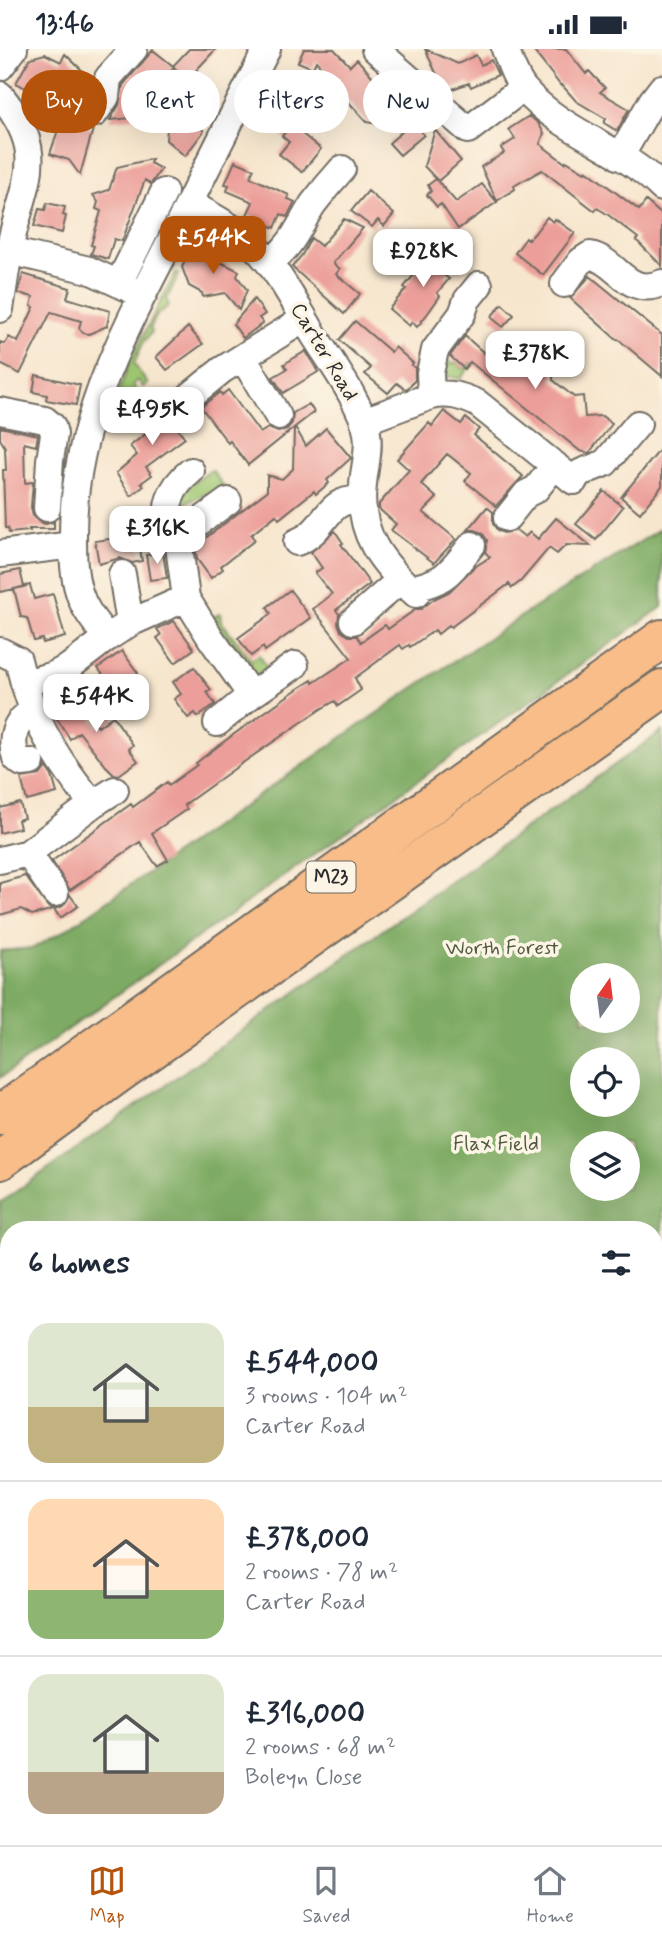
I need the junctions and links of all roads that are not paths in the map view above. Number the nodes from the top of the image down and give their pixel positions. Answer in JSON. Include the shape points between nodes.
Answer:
{"nodes":[{"id":1,"x":14,"y":49,"type":"edge"},
{"id":2,"x":267,"y":49,"type":"edge"},
{"id":3,"x":375,"y":49,"type":"edge"},
{"id":4,"x":505,"y":49,"type":"edge"},
{"id":5,"x":121,"y":53,"type":"edge"},
{"id":6,"x":0,"y":67,"type":"edge"},
{"id":7,"x":107,"y":88,"type":"edge"},
{"id":8,"x":523,"y":88,"type":"junction"},
{"id":9,"x":662,"y":88,"type":"edge"},
{"id":10,"x":0,"y":95,"type":"edge"},
{"id":11,"x":620,"y":157,"type":"junction"},
{"id":12,"x":342,"y":169,"type":"dead end"},
{"id":13,"x":662,"y":188,"type":"edge"},
{"id":14,"x":164,"y":193,"type":"dead end"},
{"id":15,"x":189,"y":203,"type":"junction"},
{"id":16,"x":9,"y":251,"type":"junction"},
{"id":17,"x":269,"y":263,"type":"junction"},
{"id":18,"x":564,"y":284,"type":"dead end"},
{"id":19,"x":657,"y":284,"type":"edge"},
{"id":20,"x":479,"y":285,"type":"dead end"},
{"id":21,"x":131,"y":289,"type":"junction"},
{"id":22,"x":0,"y":309,"type":"edge"},
{"id":23,"x":304,"y":319,"type":"junction"},
{"id":24,"x":232,"y":364,"type":"junction"},
{"id":25,"x":431,"y":396,"type":"junction"},
{"id":26,"x":190,"y":397,"type":"dead end"},
{"id":27,"x":0,"y":411,"type":"edge"},
{"id":28,"x":278,"y":416,"type":"dead end"},
{"id":29,"x":364,"y":421,"type":"junction"},
{"id":30,"x":638,"y":424,"type":"dead end"},
{"id":31,"x":191,"y":471,"type":"dead end"},
{"id":32,"x":567,"y":475,"type":"junction"},
{"id":33,"x":361,"y":500,"type":"junction"},
{"id":34,"x":229,"y":501,"type":"dead end"},
{"id":35,"x":47,"y":507,"type":"dead end"},
{"id":36,"x":507,"y":518,"type":"dead end"},
{"id":37,"x":177,"y":532,"type":"junction"},
{"id":38,"x":297,"y":542,"type":"dead end"},
{"id":39,"x":73,"y":545,"type":"junction"},
{"id":40,"x":472,"y":545,"type":"dead end"},
{"id":41,"x":0,"y":554,"type":"edge"},
{"id":42,"x":122,"y":574,"type":"dead end"},
{"id":43,"x":409,"y":588,"type":"junction"},
{"id":44,"x":186,"y":598,"type":"junction"},
{"id":45,"x":353,"y":621,"type":"dead end"},
{"id":46,"x":130,"y":623,"type":"junction"},
{"id":47,"x":107,"y":638,"type":"junction"},
{"id":48,"x":662,"y":639,"type":"edge"},
{"id":49,"x":14,"y":665,"type":"edge"},
{"id":50,"x":295,"y":666,"type":"dead end"},
{"id":51,"x":662,"y":689,"type":"edge"},
{"id":52,"x":251,"y":695,"type":"junction"},
{"id":53,"x":33,"y":712,"type":"junction"},
{"id":54,"x":217,"y":723,"type":"dead end"},
{"id":55,"x":31,"y":762,"type":"dead end"},
{"id":56,"x":28,"y":853,"type":"junction"},
{"id":57,"x":0,"y":860,"type":"edge"},
{"id":58,"x":55,"y":893,"type":"dead end"},
{"id":59,"x":0,"y":1115,"type":"edge"},
{"id":60,"x":0,"y":1160,"type":"edge"}],
"edges":[{"from":1,"to":6,"type":"street"},
{"from":2,"to":15,"type":"street"},
{"from":3,"to":8,"type":"street","via":[[473,140]]},
{"from":4,"to":8,"type":"street"},
{"from":5,"to":7,"type":"street"},
{"from":8,"to":11,"type":"street","via":[[569,127]]},
{"from":9,"to":11,"type":"street"},
{"from":10,"to":16,"type":"street","via":[[26,134],[30,158],[28,183]]},
{"from":11,"to":13,"type":"street"},
{"from":12,"to":17,"type":"street","via":[[316,201],[296,237]]},
{"from":14,"to":21,"type":"street"},
{"from":15,"to":17,"type":"street","name":"Carter Road","via":[[232,228]]},
{"from":15,"to":21,"type":"street"},
{"from":16,"to":21,"type":"street","via":[[75,266]]},
{"from":16,"to":22,"type":"street"},
{"from":17,"to":23,"type":"street","name":"Carter Road"},
{"from":18,"to":19,"type":"street","via":[[590,255],[633,284]]},
{"from":20,"to":25,"type":"street","via":[[435,349]]},
{"from":21,"to":39,"type":"street","via":[[95,401],[77,479]]},
{"from":23,"to":24,"type":"street"},
{"from":23,"to":29,"type":"street","name":"Carter Road"},
{"from":24,"to":26,"type":"street"},
{"from":24,"to":28,"type":"street","via":[[258,384]]},
{"from":25,"to":29,"type":"street","name":"Carter Road"},
{"from":25,"to":32,"type":"street","name":"Carter Road","via":[[460,395],[477,403]]},
{"from":27,"to":35,"type":"street","via":[[52,426]]},
{"from":29,"to":33,"type":"street","name":"Carter Road","via":[[369,446]]},
{"from":30,"to":32,"type":"street","via":[[605,463]]},
{"from":31,"to":37,"type":"street","via":[[178,482],[169,500],[170,523]]},
{"from":32,"to":36,"type":"street","via":[[526,494]]},
{"from":33,"to":38,"type":"street","via":[[337,506],[314,534]]},
{"from":33,"to":43,"type":"street","name":"Carter Road","via":[[373,547]]},
{"from":34,"to":37,"type":"street","via":[[187,531]]},
{"from":37,"to":44,"type":"street"},
{"from":39,"to":41,"type":"street"},
{"from":39,"to":47,"type":"street","via":[[79,594]]},
{"from":40,"to":43,"type":"street","via":[[444,578]]},
{"from":42,"to":46,"type":"street"},
{"from":43,"to":45,"type":"street","via":[[380,599]]},
{"from":44,"to":46,"type":"street"},
{"from":44,"to":52,"type":"street"},
{"from":46,"to":47,"type":"street"},
{"from":47,"to":49,"type":"street","via":[[54,675]]},
{"from":48,"to":59,"type":"highway","number":"M23"},
{"from":49,"to":53,"type":"street"},
{"from":50,"to":52,"type":"street"},
{"from":51,"to":60,"type":"highway","number":"M23"},
{"from":52,"to":54,"type":"street"},
{"from":53,"to":55,"type":"street","via":[[21,719],[13,736],[16,758]]},
{"from":53,"to":56,"type":"street","via":[[52,749],[104,797]]},
{"from":56,"to":57,"type":"street"},
{"from":56,"to":58,"type":"street"}]}
